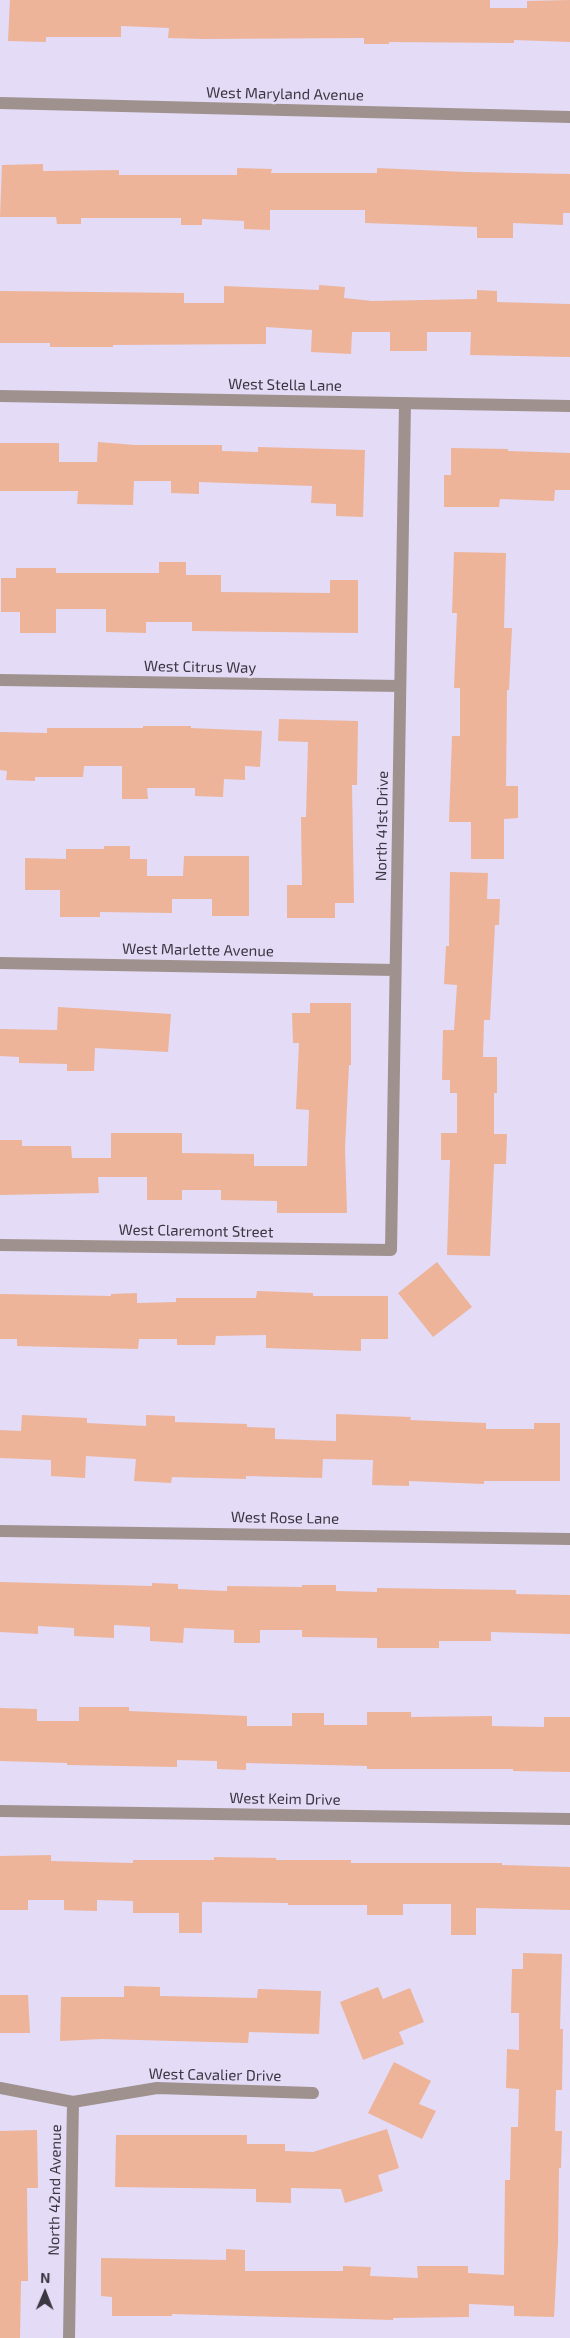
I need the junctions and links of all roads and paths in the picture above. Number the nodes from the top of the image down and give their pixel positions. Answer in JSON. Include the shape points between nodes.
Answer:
{"nodes":[{"id":1,"x":0,"y":103,"type":"edge"},
{"id":2,"x":570,"y":117,"type":"edge"},
{"id":3,"x":0,"y":396,"type":"edge"},
{"id":4,"x":405,"y":403,"type":"junction"},
{"id":5,"x":570,"y":406,"type":"edge"},
{"id":6,"x":0,"y":680,"type":"edge"},
{"id":7,"x":400,"y":686,"type":"junction"},
{"id":8,"x":0,"y":963,"type":"edge"},
{"id":9,"x":395,"y":970,"type":"junction"},
{"id":10,"x":0,"y":1244,"type":"edge"},
{"id":11,"x":391,"y":1250,"type":"joint"},
{"id":12,"x":0,"y":1531,"type":"edge"},
{"id":13,"x":570,"y":1539,"type":"edge"},
{"id":14,"x":0,"y":1811,"type":"edge"},
{"id":15,"x":570,"y":1819,"type":"edge"},
{"id":16,"x":0,"y":2088,"type":"edge"},
{"id":17,"x":313,"y":2093,"type":"dead end"},
{"id":18,"x":72,"y":2102,"type":"junction"},
{"id":19,"x":69,"y":2338,"type":"edge"}],
"edges":[{"from":1,"to":2,"type":"street","name":"West Maryland Avenue"},
{"from":3,"to":4,"type":"street","name":"West Stella Lane"},
{"from":4,"to":5,"type":"street","name":"West Stella Lane"},
{"from":4,"to":7,"type":"street","name":"North 41st Drive"},
{"from":6,"to":7,"type":"street","name":"West Citrus Way"},
{"from":7,"to":9,"type":"street","name":"North 41st Drive"},
{"from":8,"to":9,"type":"street","name":"West Marlette Avenue"},
{"from":9,"to":11,"type":"street","name":"North 41st Drive"},
{"from":10,"to":11,"type":"street","name":"West Claremont Street"},
{"from":12,"to":13,"type":"street","name":"West Rose Lane"},
{"from":14,"to":15,"type":"street","name":"West Keim Drive"},
{"from":16,"to":18,"type":"street","name":"West Cavalier Drive"},
{"from":17,"to":18,"type":"street","name":"West Cavalier Drive","via":[[157,2088]]},
{"from":18,"to":19,"type":"street","name":"North 42nd Avenue"}]}
